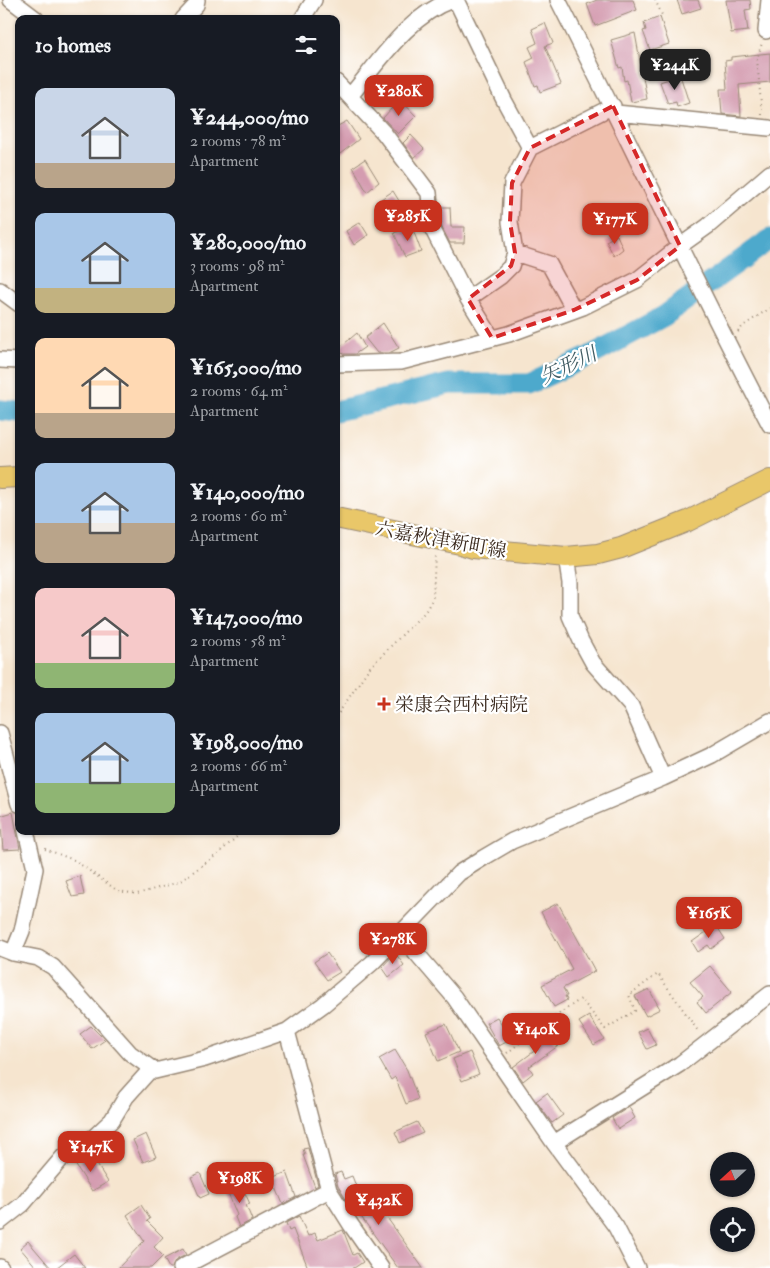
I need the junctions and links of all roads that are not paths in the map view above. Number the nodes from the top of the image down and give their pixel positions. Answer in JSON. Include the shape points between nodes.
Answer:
{"nodes":[{"id":1,"x":11,"y":0,"type":"edge"},
{"id":2,"x":197,"y":0,"type":"edge"},
{"id":3,"x":314,"y":0,"type":"edge"},
{"id":4,"x":452,"y":0,"type":"edge"},
{"id":5,"x":456,"y":0,"type":"edge"},
{"id":6,"x":558,"y":0,"type":"edge"},
{"id":7,"x":769,"y":0,"type":"edge"},
{"id":8,"x":31,"y":15,"type":"edge"},
{"id":9,"x":187,"y":15,"type":"edge"},
{"id":10,"x":305,"y":15,"type":"edge"},
{"id":11,"x":766,"y":31,"type":"road end"},
{"id":12,"x":340,"y":86,"type":"edge"},
{"id":13,"x":350,"y":96,"type":"junction"},
{"id":14,"x":614,"y":109,"type":"junction"},
{"id":15,"x":766,"y":128,"type":"edge"},
{"id":16,"x":530,"y":148,"type":"junction"},
{"id":17,"x":770,"y":173,"type":"edge"},
{"id":18,"x":680,"y":246,"type":"junction"},
{"id":19,"x":515,"y":253,"type":"junction"},
{"id":20,"x":0,"y":290,"type":"edge"},
{"id":21,"x":468,"y":299,"type":"junction"},
{"id":22,"x":15,"y":300,"type":"edge"},
{"id":23,"x":574,"y":310,"type":"junction"},
{"id":24,"x":492,"y":338,"type":"junction"},
{"id":25,"x":0,"y":360,"type":"edge"},
{"id":26,"x":15,"y":361,"type":"edge"},
{"id":27,"x":340,"y":364,"type":"edge"},
{"id":28,"x":770,"y":425,"type":"edge"},
{"id":29,"x":15,"y":476,"type":"edge"},
{"id":30,"x":0,"y":478,"type":"edge"},
{"id":31,"x":770,"y":480,"type":"edge"},
{"id":32,"x":340,"y":519,"type":"edge"},
{"id":33,"x":566,"y":557,"type":"junction"},
{"id":34,"x":770,"y":721,"type":"edge"},
{"id":35,"x":0,"y":733,"type":"edge"},
{"id":36,"x":663,"y":778,"type":"junction"},
{"id":37,"x":15,"y":789,"type":"edge"},
{"id":38,"x":28,"y":837,"type":"edge"},
{"id":39,"x":400,"y":934,"type":"junction"},
{"id":40,"x":6,"y":950,"type":"edge"},
{"id":41,"x":770,"y":994,"type":"edge"},
{"id":42,"x":287,"y":1031,"type":"junction"},
{"id":43,"x":151,"y":1069,"type":"junction"},
{"id":44,"x":554,"y":1143,"type":"junction"},
{"id":45,"x":329,"y":1190,"type":"junction"},
{"id":46,"x":0,"y":1222,"type":"edge"},
{"id":47,"x":181,"y":1268,"type":"edge"},
{"id":48,"x":381,"y":1268,"type":"edge"},
{"id":49,"x":637,"y":1268,"type":"edge"}],
"edges":[{"from":1,"to":8,"type":"street"},
{"from":2,"to":9,"type":"street"},
{"from":3,"to":10,"type":"street"},
{"from":4,"to":13,"type":"street","via":[[411,23]]},
{"from":5,"to":16,"type":"street"},
{"from":6,"to":14,"type":"street"},
{"from":7,"to":11,"type":"street"},
{"from":12,"to":13,"type":"street"},
{"from":13,"to":21,"type":"street","via":[[384,133],[429,193],[432,228]]},
{"from":14,"to":15,"type":"street"},
{"from":14,"to":16,"type":"street"},
{"from":14,"to":18,"type":"street"},
{"from":16,"to":19,"type":"street","via":[[512,183],[510,222]]},
{"from":17,"to":18,"type":"street"},
{"from":18,"to":23,"type":"street","via":[[637,280]]},
{"from":18,"to":28,"type":"street"},
{"from":19,"to":21,"type":"street","via":[[511,266],[501,276]]},
{"from":19,"to":23,"type":"street","via":[[549,264]]},
{"from":20,"to":22,"type":"street"},
{"from":21,"to":24,"type":"street"},
{"from":23,"to":24,"type":"street"},
{"from":24,"to":27,"type":"street","via":[[402,362]]},
{"from":25,"to":26,"type":"street"},
{"from":29,"to":30,"type":"main road"},
{"from":31,"to":33,"type":"main road","name":"六嘉秋津新町線","via":[[688,521],[621,548]]},
{"from":32,"to":33,"type":"main road","name":"六嘉秋津新町線","via":[[473,548]]},
{"from":33,"to":36,"type":"street","via":[[570,616],[580,641],[593,663],[631,706]]},
{"from":34,"to":36,"type":"street","via":[[712,755]]},
{"from":35,"to":37,"type":"street"},
{"from":36,"to":39,"type":"street","via":[[512,842],[483,858],[459,873]]},
{"from":38,"to":40,"type":"street","via":[[35,870],[22,931]]},
{"from":39,"to":42,"type":"street","via":[[365,969]]},
{"from":39,"to":44,"type":"street","via":[[454,997]]},
{"from":40,"to":43,"type":"street","via":[[38,958],[53,967],[130,1053]]},
{"from":41,"to":44,"type":"street","via":[[680,1064]]},
{"from":42,"to":43,"type":"street","via":[[205,1059],[155,1071]]},
{"from":42,"to":45,"type":"street"},
{"from":43,"to":46,"type":"street","via":[[112,1120],[94,1138],[63,1157],[23,1204]]},
{"from":44,"to":49,"type":"street","via":[[616,1227]]},
{"from":45,"to":47,"type":"street"},
{"from":45,"to":48,"type":"street"}]}
